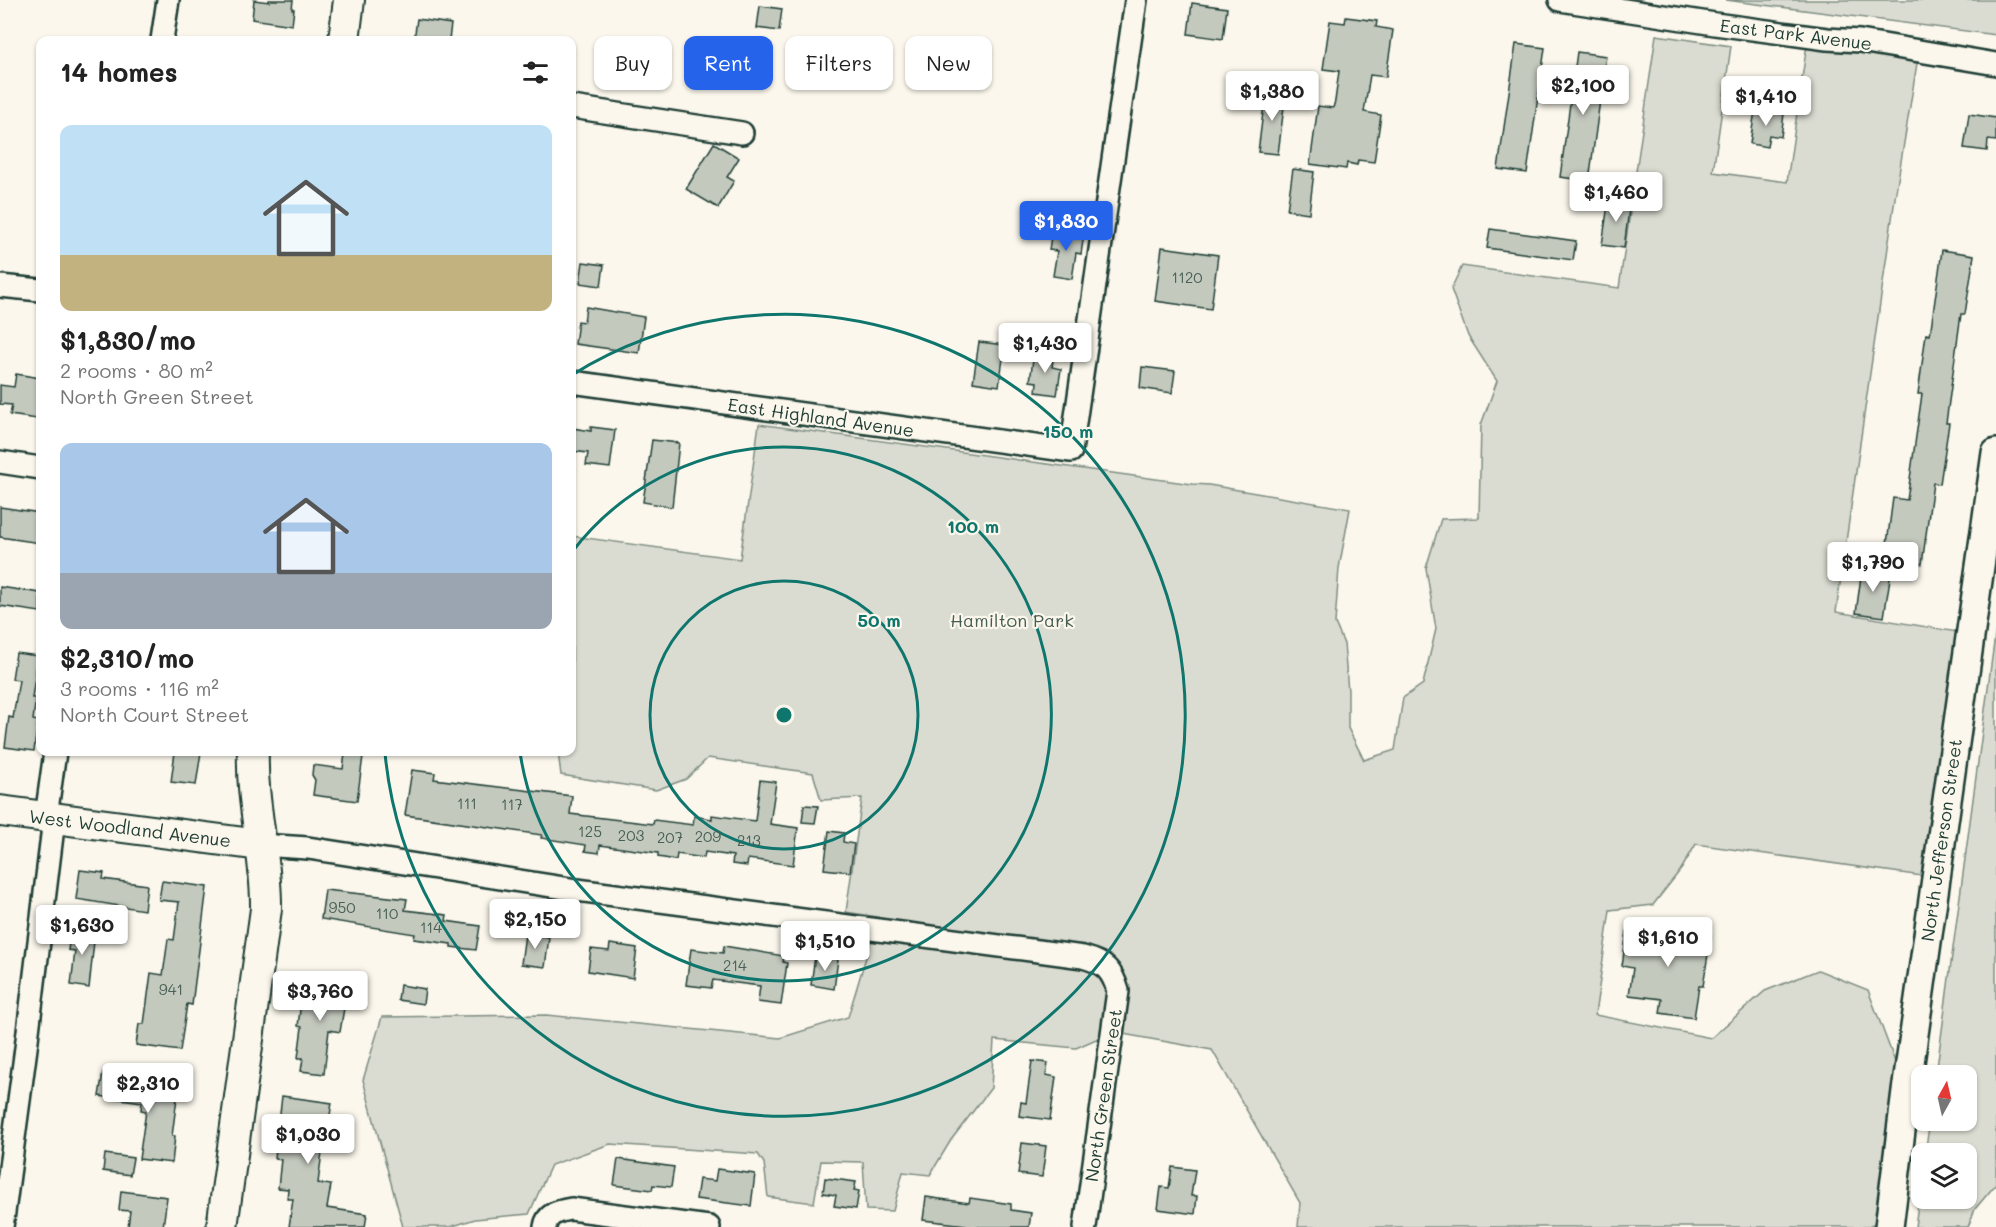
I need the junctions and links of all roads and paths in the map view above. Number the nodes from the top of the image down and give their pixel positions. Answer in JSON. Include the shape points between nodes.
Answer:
{"nodes":[{"id":1,"x":168,"y":0,"type":"edge"},
{"id":2,"x":349,"y":0,"type":"edge"},
{"id":3,"x":1136,"y":0,"type":"edge"},
{"id":4,"x":1560,"y":0,"type":"edge"},
{"id":5,"x":163,"y":36,"type":"edge"},
{"id":6,"x":344,"y":36,"type":"edge"},
{"id":7,"x":1996,"y":64,"type":"edge"},
{"id":8,"x":576,"y":108,"type":"edge"},
{"id":9,"x":742,"y":133,"type":"dead end"},
{"id":10,"x":0,"y":286,"type":"edge"},
{"id":11,"x":36,"y":290,"type":"edge"},
{"id":12,"x":576,"y":383,"type":"edge"},
{"id":13,"x":1996,"y":453,"type":"edge"},
{"id":14,"x":0,"y":462,"type":"edge"},
{"id":15,"x":36,"y":467,"type":"edge"},
{"id":16,"x":56,"y":756,"type":"edge"},
{"id":17,"x":254,"y":756,"type":"edge"},
{"id":18,"x":0,"y":812,"type":"edge"},
{"id":19,"x":50,"y":818,"type":"junction"},
{"id":20,"x":260,"y":845,"type":"junction"},
{"id":21,"x":9,"y":1106,"type":"edge"},
{"id":22,"x":2,"y":1227,"type":"edge"},
{"id":23,"x":222,"y":1227,"type":"edge"},
{"id":24,"x":545,"y":1227,"type":"edge"},
{"id":25,"x":709,"y":1227,"type":"edge"},
{"id":26,"x":1085,"y":1227,"type":"edge"},
{"id":27,"x":1889,"y":1227,"type":"edge"}],
"edges":[{"from":1,"to":5,"type":"street"},
{"from":2,"to":6,"type":"main road"},
{"from":3,"to":12,"type":"street","name":"East Highland Avenue","via":[[1071,451]]},
{"from":4,"to":7,"type":"street","name":"East Park Avenue","via":[[1860,41]]},
{"from":8,"to":9,"type":"street"},
{"from":10,"to":11,"type":"street"},
{"from":13,"to":27,"type":"street","name":"North Jefferson Street"},
{"from":14,"to":15,"type":"street"},
{"from":16,"to":19,"type":"street"},
{"from":17,"to":20,"type":"main road"},
{"from":18,"to":19,"type":"main road","name":"West Woodland Avenue"},
{"from":19,"to":20,"type":"main road","name":"West Woodland Avenue"},
{"from":19,"to":21,"type":"street"},
{"from":20,"to":23,"type":"main road","via":[[266,909]]},
{"from":20,"to":26,"type":"street","name":"North Green Street","via":[[308,848],[587,891],[1095,960],[1113,975],[1118,991]]},
{"from":21,"to":22,"type":"street"},
{"from":24,"to":25,"type":"street","via":[[554,1212],[571,1209]]}]}
